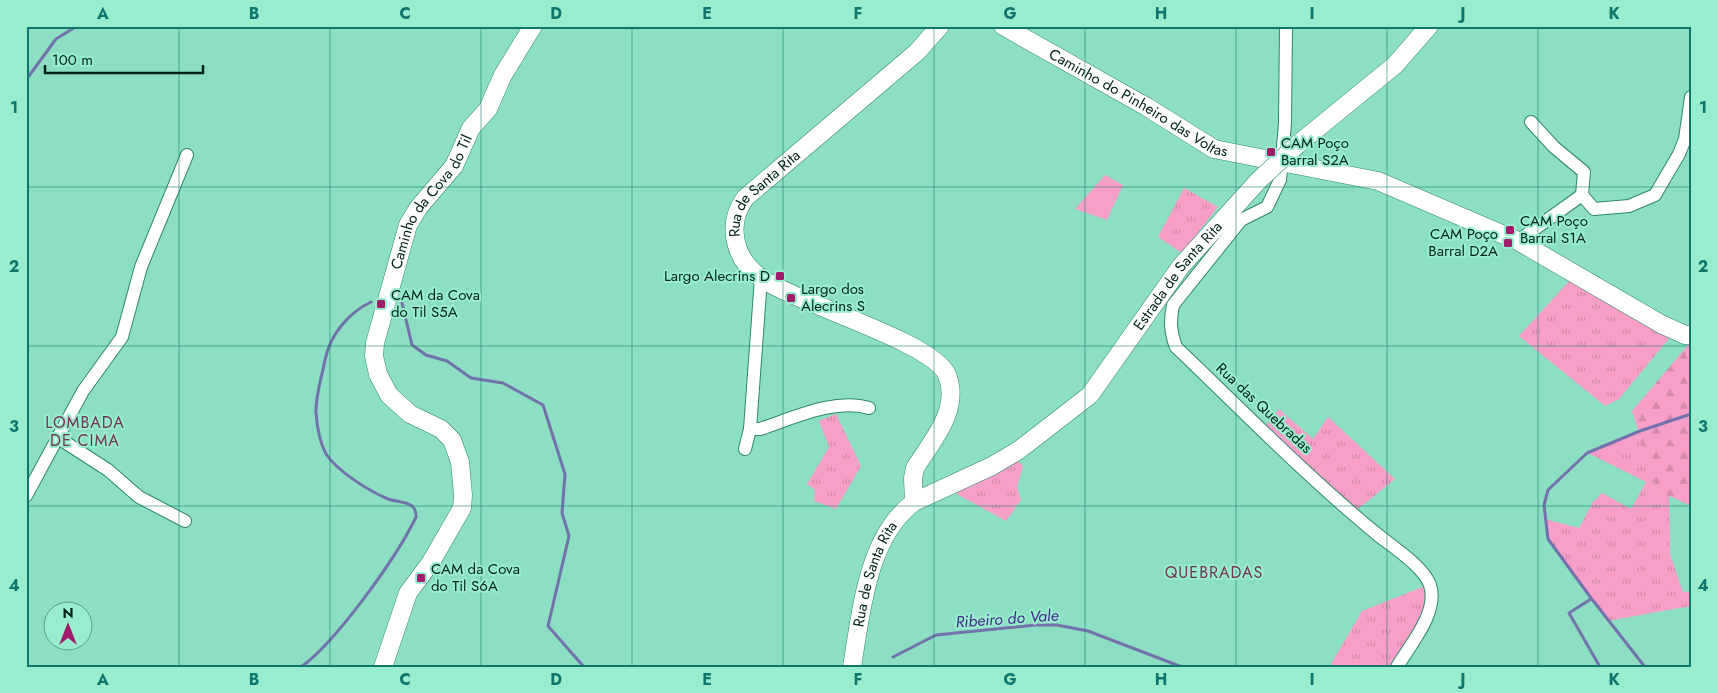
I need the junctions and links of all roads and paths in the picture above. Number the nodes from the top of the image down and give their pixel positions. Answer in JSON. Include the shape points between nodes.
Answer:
{"nodes":[{"id":1,"x":533,"y":26,"type":"edge"},
{"id":2,"x":940,"y":26,"type":"edge"},
{"id":3,"x":1003,"y":26,"type":"edge"},
{"id":4,"x":1286,"y":26,"type":"edge"},
{"id":5,"x":1429,"y":26,"type":"edge"},
{"id":6,"x":1691,"y":97,"type":"edge"},
{"id":7,"x":1531,"y":122,"type":"dead end"},
{"id":8,"x":187,"y":155,"type":"dead end"},
{"id":9,"x":1282,"y":163,"type":"junction"},
{"id":10,"x":1582,"y":195,"type":"junction"},
{"id":11,"x":1518,"y":241,"type":"junction"},
{"id":12,"x":761,"y":278,"type":"junction"},
{"id":13,"x":1691,"y":335,"type":"edge"},
{"id":14,"x":869,"y":408,"type":"dead end"},
{"id":15,"x":750,"y":429,"type":"junction"},
{"id":16,"x":57,"y":437,"type":"junction"},
{"id":17,"x":745,"y":449,"type":"dead end"},
{"id":18,"x":26,"y":496,"type":"edge"},
{"id":19,"x":914,"y":502,"type":"junction"},
{"id":20,"x":185,"y":521,"type":"dead end"},
{"id":21,"x":383,"y":667,"type":"edge"},
{"id":22,"x":852,"y":667,"type":"edge"},
{"id":23,"x":1397,"y":667,"type":"edge"}],
"edges":[{"from":1,"to":21,"type":"street","name":"Caminho da Cova do Til","via":[[503,75],[488,109],[471,128],[454,166],[408,225],[375,343],[378,374],[389,395],[410,414],[441,429],[452,440],[460,462],[463,495],[462,508],[431,562],[408,593]]},
{"from":2,"to":12,"type":"street","name":"Rua de Santa Rita","via":[[915,54],[745,198],[735,221],[735,242],[739,253]]},
{"from":3,"to":9,"type":"street","name":"Caminho do Pinheiro das Voltas","via":[[1214,148]]},
{"from":4,"to":9,"type":"street","name":"Rua das Quebradas"},
{"from":5,"to":19,"type":"street","name":"Estrada de Santa Rita","bridge":true,"via":[[1389,70],[1259,180],[1181,266],[1090,395],[992,466]]},
{"from":6,"to":10,"type":"street","via":[[1685,139],[1656,195],[1628,206],[1594,209]]},
{"from":7,"to":10,"type":"street","via":[[1584,172]]},
{"from":8,"to":16,"type":"street","via":[[141,267],[122,337],[83,390]]},
{"from":9,"to":11,"type":"street","name":"Caminho do Pinheiro das Voltas","via":[[1378,181]]},
{"from":9,"to":23,"type":"street","name":"Rua das Quebradas","via":[[1280,180],[1267,207],[1241,220],[1173,305],[1170,321],[1172,338],[1176,347],[1352,514],[1421,571],[1431,592],[1428,614]]},
{"from":10,"to":11,"type":"street"},
{"from":11,"to":13,"type":"street","name":"Caminho do Pinheiro das Voltas","via":[[1662,324]]},
{"from":12,"to":15,"type":"street"},
{"from":12,"to":19,"type":"street","name":"Rua de Santa Rita","via":[[937,360],[947,374],[949,411],[915,468]]},
{"from":14,"to":15,"type":"street","via":[[856,404],[834,406],[760,429]]},
{"from":15,"to":17,"type":"street"},
{"from":16,"to":18,"type":"street"},
{"from":16,"to":20,"type":"street","via":[[103,466],[139,497]]},
{"from":19,"to":22,"type":"street","name":"Rua de Santa Rita","via":[[890,530],[875,560],[866,588]]}]}
